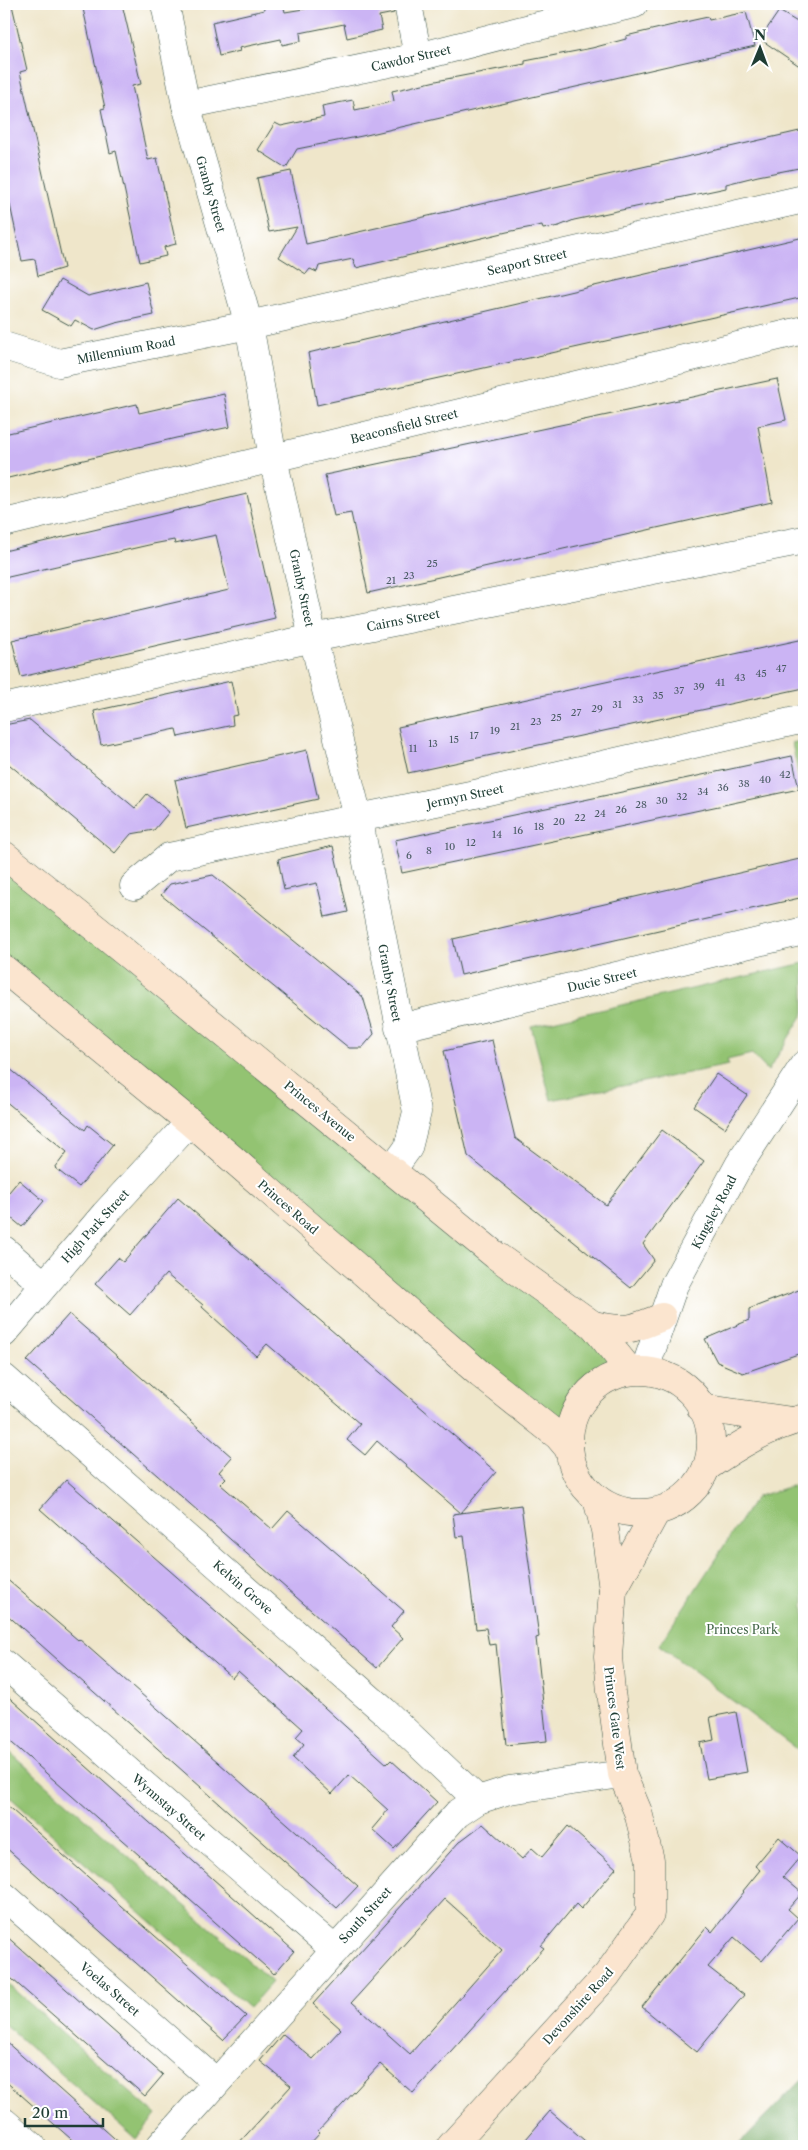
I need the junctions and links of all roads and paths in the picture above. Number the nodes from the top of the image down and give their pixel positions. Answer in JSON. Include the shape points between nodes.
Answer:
{"nodes":[{"id":1,"x":165,"y":4,"type":"edge"},
{"id":2,"x":408,"y":4,"type":"edge"},
{"id":3,"x":634,"y":4,"type":"edge"},
{"id":4,"x":418,"y":57,"type":"junction"},
{"id":5,"x":186,"y":105,"type":"junction"},
{"id":6,"x":804,"y":199,"type":"edge"},
{"id":7,"x":249,"y":325,"type":"junction"},
{"id":8,"x":804,"y":330,"type":"edge"},
{"id":9,"x":4,"y":346,"type":"edge"},
{"id":10,"x":273,"y":458,"type":"junction"},
{"id":11,"x":4,"y":523,"type":"edge"},
{"id":12,"x":804,"y":540,"type":"edge"},
{"id":13,"x":313,"y":638,"type":"junction"},
{"id":14,"x":4,"y":708,"type":"edge"},
{"id":15,"x":804,"y":719,"type":"edge"},
{"id":16,"x":358,"y":817,"type":"junction"},
{"id":17,"x":4,"y":855,"type":"edge"},
{"id":18,"x":134,"y":886,"type":"dead end"},
{"id":19,"x":804,"y":931,"type":"edge"},
{"id":20,"x":4,"y":969,"type":"edge"},
{"id":21,"x":399,"y":1028,"type":"junction"},
{"id":22,"x":804,"y":1065,"type":"edge"},
{"id":23,"x":190,"y":1122,"type":"junction"},
{"id":24,"x":392,"y":1170,"type":"junction"},
{"id":25,"x":4,"y":1250,"type":"edge"},
{"id":26,"x":44,"y":1285,"type":"junction"},
{"id":27,"x":662,"y":1317,"type":"junction"},
{"id":28,"x":593,"y":1325,"type":"junction"},
{"id":29,"x":4,"y":1333,"type":"edge"},
{"id":30,"x":637,"y":1370,"type":"junction"},
{"id":31,"x":4,"y":1378,"type":"edge"},
{"id":32,"x":702,"y":1408,"type":"junction"},
{"id":33,"x":798,"y":1419,"type":"edge"},
{"id":34,"x":569,"y":1449,"type":"junction"},
{"id":35,"x":707,"y":1466,"type":"junction"},
{"id":36,"x":597,"y":1499,"type":"junction"},
{"id":37,"x":656,"y":1512,"type":"junction"},
{"id":38,"x":613,"y":1590,"type":"junction"},
{"id":39,"x":4,"y":1664,"type":"edge"},
{"id":40,"x":622,"y":1774,"type":"junction"},
{"id":41,"x":478,"y":1800,"type":"junction"},
{"id":42,"x":638,"y":1812,"type":"joint"},
{"id":43,"x":4,"y":1896,"type":"edge"},
{"id":44,"x":335,"y":1950,"type":"junction"},
{"id":45,"x":216,"y":2082,"type":"junction"},
{"id":46,"x":4,"y":2122,"type":"edge"},
{"id":47,"x":32,"y":2146,"type":"edge"},
{"id":48,"x":160,"y":2146,"type":"edge"},
{"id":49,"x":451,"y":2146,"type":"edge"}],
"edges":[{"from":1,"to":5,"type":"street","name":"Granby Street"},
{"from":2,"to":4,"type":"street"},
{"from":3,"to":4,"type":"street","name":"Cawdor Street"},
{"from":4,"to":5,"type":"street","name":"Cawdor Street"},
{"from":5,"to":7,"type":"street","name":"Granby Street"},
{"from":6,"to":7,"type":"street","name":"Seaport Street"},
{"from":7,"to":9,"type":"street","name":"Millennium Road","via":[[59,363]]},
{"from":7,"to":10,"type":"street","name":"Granby Street"},
{"from":8,"to":10,"type":"street","name":"Beaconsfield Street"},
{"from":10,"to":11,"type":"street","name":"Beaconsfield Street"},
{"from":10,"to":13,"type":"street","name":"Granby Street"},
{"from":12,"to":13,"type":"street","name":"Cairns Street"},
{"from":13,"to":14,"type":"street","name":"Cairns Street"},
{"from":13,"to":16,"type":"street","name":"Granby Street"},
{"from":15,"to":16,"type":"street","name":"Jermyn Street","via":[[475,794]]},
{"from":16,"to":18,"type":"street","name":"Jermyn Street","via":[[169,857]]},
{"from":16,"to":21,"type":"street","name":"Granby Street"},
{"from":17,"to":24,"type":"main road","name":"Princes Avenue"},
{"from":19,"to":21,"type":"street","name":"Ducie Street"},
{"from":20,"to":23,"type":"main road","name":"Princes Road"},
{"from":21,"to":24,"type":"street","name":"Granby Street","via":[[417,1112],[408,1148]]},
{"from":22,"to":27,"type":"street","name":"Kingsley Road","via":[[739,1166],[674,1285]]},
{"from":23,"to":26,"type":"street","name":"High Park Street"},
{"from":23,"to":34,"type":"main road","name":"Princes Road","via":[[480,1374],[558,1436]]},
{"from":24,"to":28,"type":"main road","name":"Princes Avenue","via":[[495,1255]]},
{"from":25,"to":26,"type":"street"},
{"from":26,"to":29,"type":"street","name":"High Park Street"},
{"from":27,"to":28,"type":"main road","via":[[631,1330]]},
{"from":27,"to":30,"type":"street","name":"Kingsley Road"},
{"from":28,"to":30,"type":"main road","name":"Princes Avenue"},
{"from":30,"to":32,"type":"main road","via":[[680,1383]]},
{"from":30,"to":34,"type":"main road","via":[[611,1376],[580,1402],[570,1425]]},
{"from":31,"to":41,"type":"street","name":"Kelvin Grove","via":[[384,1712]]},
{"from":32,"to":33,"type":"main road"},
{"from":32,"to":35,"type":"main road","via":[[708,1420],[711,1443]]},
{"from":33,"to":35,"type":"main road","via":[[744,1441]]},
{"from":34,"to":36,"type":"main road","via":[[574,1470],[585,1488]]},
{"from":35,"to":37,"type":"main road","via":[[695,1487],[678,1503]]},
{"from":36,"to":37,"type":"main road","via":[[625,1512]]},
{"from":36,"to":38,"type":"main road","name":"Princes Gate West","via":[[605,1530]]},
{"from":37,"to":38,"type":"main road","name":"Princes Gate West"},
{"from":38,"to":40,"type":"main road","name":"Princes Gate West","via":[[608,1656]]},
{"from":39,"to":44,"type":"street","name":"Wynnstay Street"},
{"from":40,"to":41,"type":"street","name":"South Street","via":[[509,1790]]},
{"from":40,"to":42,"type":"main road","name":"Princes Gate West"},
{"from":41,"to":44,"type":"street","name":"South Street","via":[[457,1814]]},
{"from":42,"to":49,"type":"main road","name":"Devonshire Road","via":[[650,1860],[650,1914],[607,1975]]},
{"from":43,"to":45,"type":"street","name":"Voelas Street"},
{"from":44,"to":45,"type":"street","name":"South Street"},
{"from":45,"to":48,"type":"street","name":"South Street"},
{"from":46,"to":47,"type":"street"}]}
